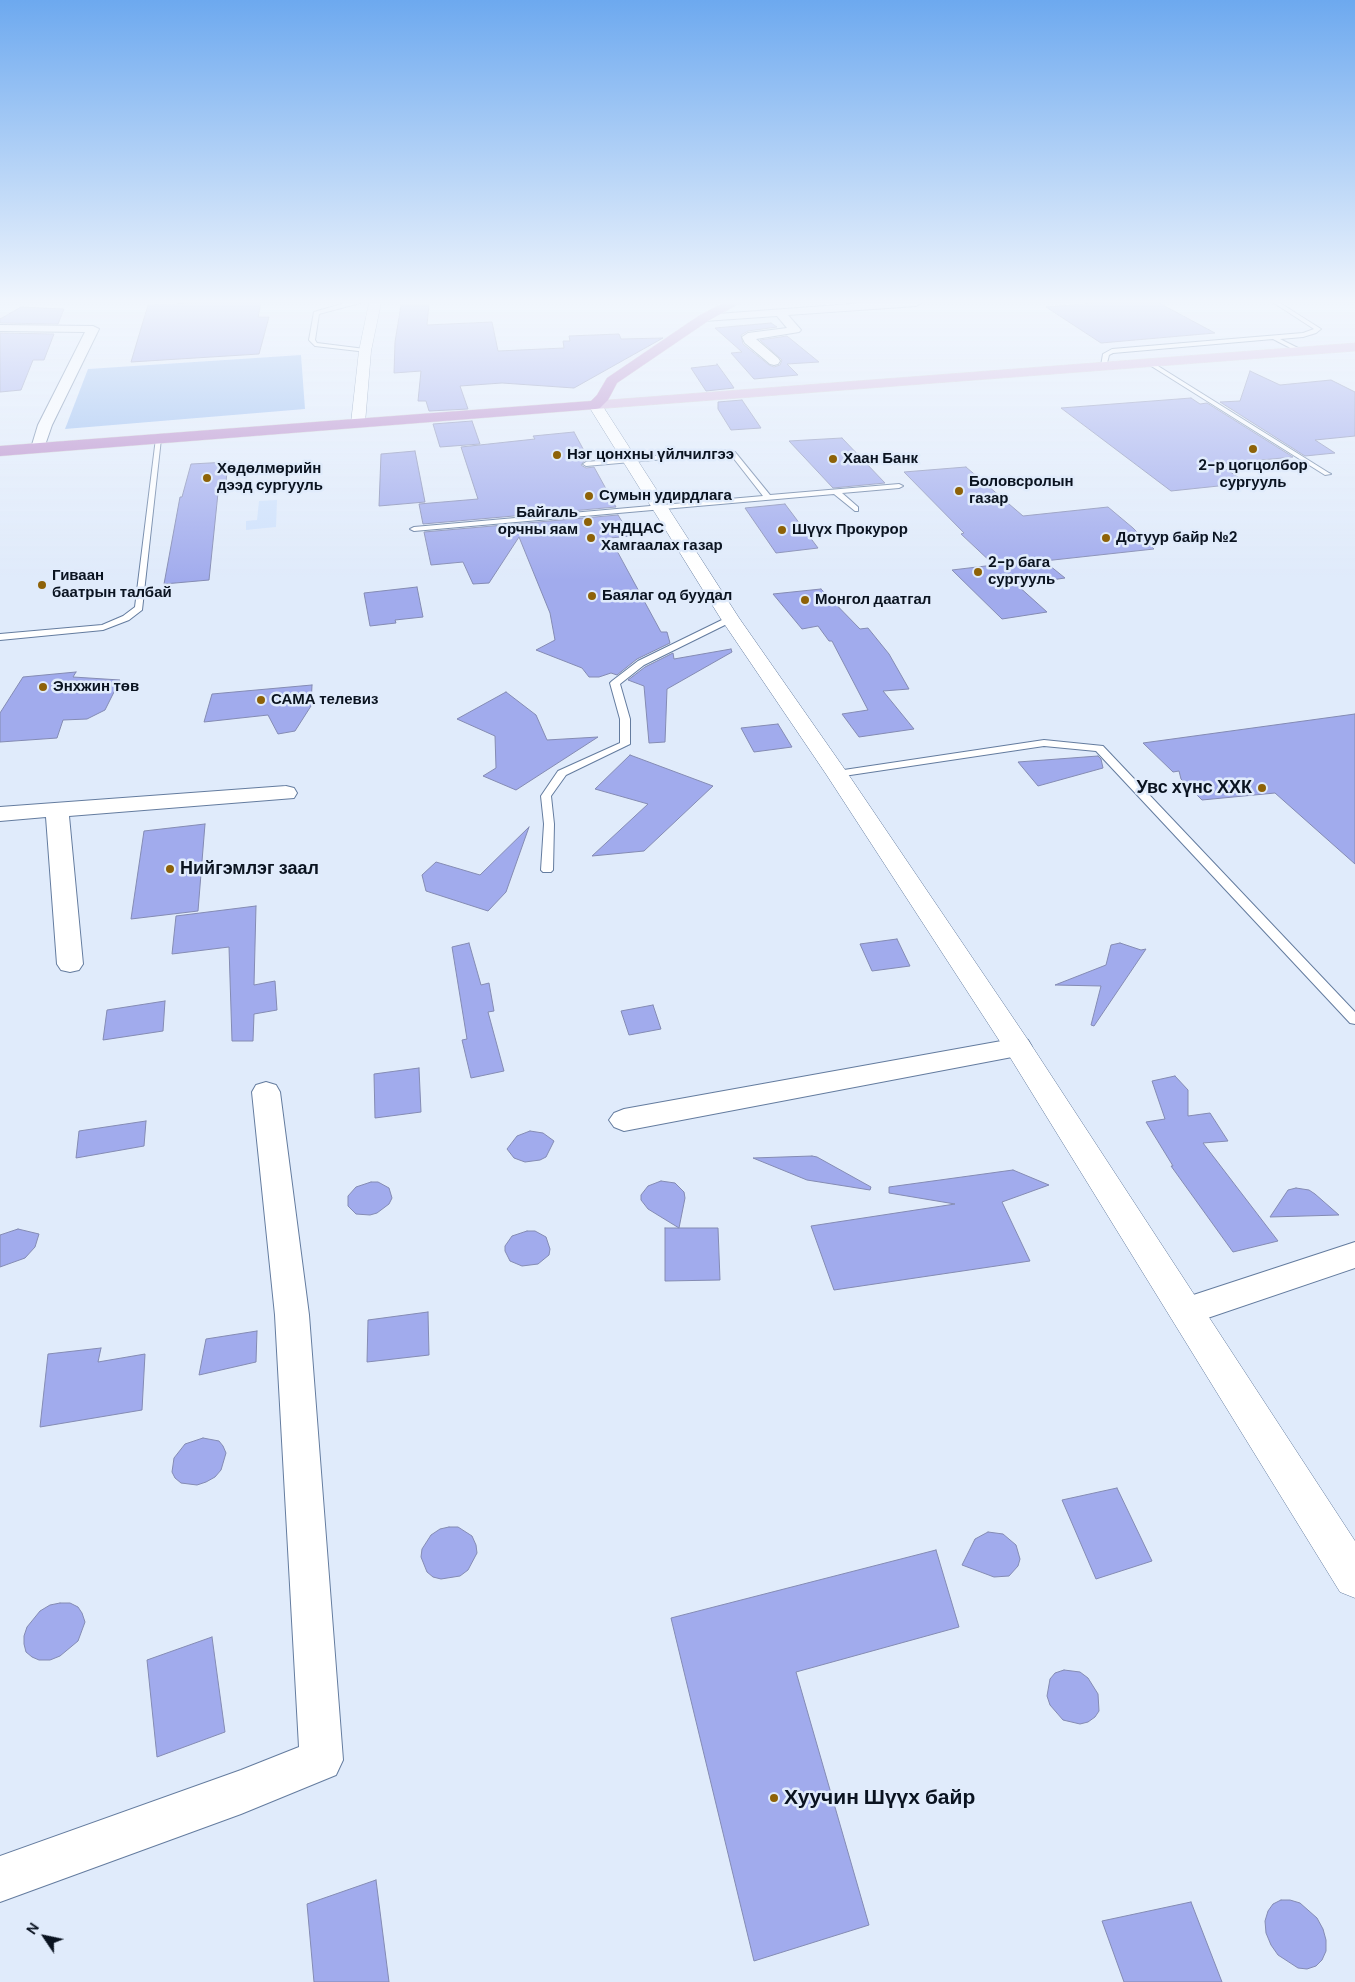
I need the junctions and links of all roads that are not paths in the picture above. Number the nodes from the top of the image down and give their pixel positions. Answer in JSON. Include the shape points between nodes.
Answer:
{"nodes":[{"id":1,"x":60,"y":395,"type":"edge"},
{"id":2,"x":361,"y":395,"type":"edge"},
{"id":3,"x":604,"y":395,"type":"edge"},
{"id":4,"x":720,"y":395,"type":"edge"},
{"id":5,"x":1202,"y":395,"type":"edge"},
{"id":6,"x":596,"y":405,"type":"junction"},
{"id":7,"x":358,"y":423,"type":"junction"},
{"id":8,"x":158,"y":439,"type":"junction"},
{"id":9,"x":38,"y":448,"type":"junction"},
{"id":10,"x":0,"y":451,"type":"edge"},
{"id":11,"x":629,"y":458,"type":"junction"},
{"id":12,"x":586,"y":464,"type":"dead end"},
{"id":13,"x":1327,"y":474,"type":"dead end"},
{"id":14,"x":900,"y":486,"type":"dead end"},
{"id":15,"x":835,"y":491,"type":"junction"},
{"id":16,"x":768,"y":497,"type":"junction"},
{"id":17,"x":659,"y":506,"type":"junction"},
{"id":18,"x":855,"y":509,"type":"dead end"},
{"id":19,"x":414,"y":529,"type":"dead end"},
{"id":20,"x":730,"y":619,"type":"junction"},
{"id":21,"x":0,"y":636,"type":"edge"},
{"id":22,"x":837,"y":774,"type":"junction"},
{"id":23,"x":286,"y":793,"type":"dead end"},
{"id":24,"x":57,"y":810,"type":"junction"},
{"id":25,"x":0,"y":814,"type":"edge"},
{"id":26,"x":547,"y":870,"type":"dead end"},
{"id":27,"x":70,"y":964,"type":"dead end"},
{"id":28,"x":1355,"y":1020,"type":"edge"},
{"id":29,"x":1018,"y":1047,"type":"junction"},
{"id":30,"x":266,"y":1092,"type":"dead end"},
{"id":31,"x":624,"y":1120,"type":"dead end"},
{"id":32,"x":1355,"y":1255,"type":"edge"},
{"id":33,"x":1187,"y":1311,"type":"junction"},
{"id":34,"x":1355,"y":1578,"type":"edge"},
{"id":35,"x":0,"y":1879,"type":"edge"}],
"edges":[{"from":1,"to":9,"type":"street"},
{"from":2,"to":7,"type":"street"},
{"from":3,"to":6,"type":"highway"},
{"from":4,"to":6,"type":"main road"},
{"from":5,"to":13,"type":"lane"},
{"from":6,"to":7,"type":"highway"},
{"from":6,"to":11,"type":"street"},
{"from":7,"to":8,"type":"highway"},
{"from":8,"to":9,"type":"highway"},
{"from":8,"to":21,"type":"lane","via":[[138,608],[126,618],[103,627]]},
{"from":9,"to":10,"type":"highway"},
{"from":11,"to":12,"type":"lane"},
{"from":11,"to":16,"type":"lane","via":[[733,453]]},
{"from":11,"to":17,"type":"street"},
{"from":14,"to":15,"type":"lane"},
{"from":15,"to":16,"type":"lane"},
{"from":15,"to":18,"type":"lane"},
{"from":16,"to":17,"type":"lane"},
{"from":17,"to":19,"type":"lane"},
{"from":17,"to":20,"type":"street"},
{"from":20,"to":22,"type":"street"},
{"from":20,"to":26,"type":"lane","via":[[641,663],[615,684],[625,719],[625,744],[562,774],[546,796],[549,824]]},
{"from":22,"to":28,"type":"lane","via":[[1044,743],[1099,748]]},
{"from":22,"to":29,"type":"street"},
{"from":23,"to":24,"type":"street"},
{"from":24,"to":25,"type":"street"},
{"from":24,"to":27,"type":"street"},
{"from":29,"to":31,"type":"street"},
{"from":29,"to":33,"type":"street"},
{"from":30,"to":35,"type":"street","via":[[292,1314],[321,1760],[242,1792]]},
{"from":32,"to":33,"type":"street"},
{"from":33,"to":34,"type":"street"}]}
